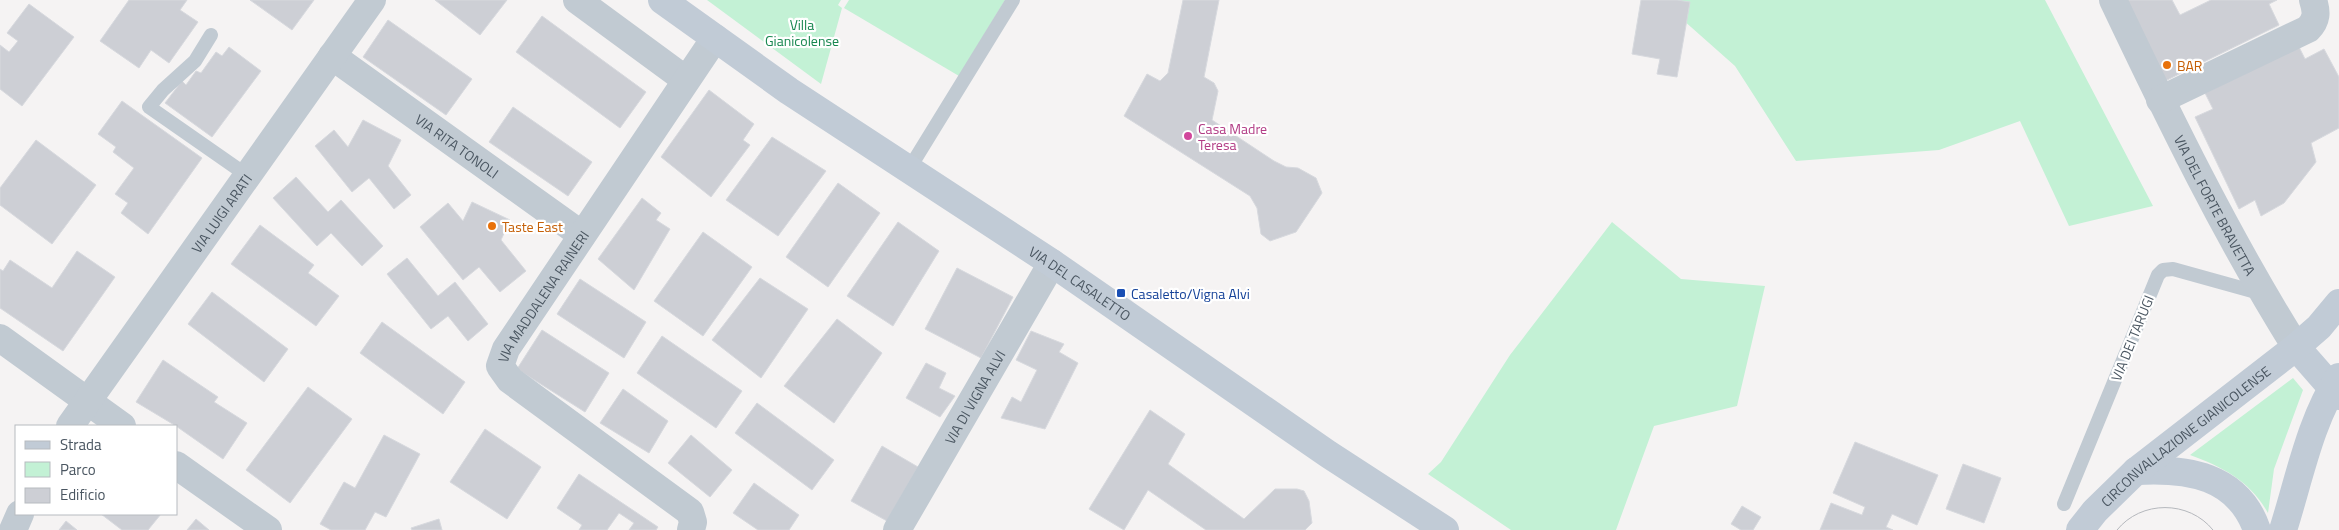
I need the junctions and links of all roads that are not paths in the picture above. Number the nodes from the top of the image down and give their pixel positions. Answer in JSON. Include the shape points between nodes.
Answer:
{"nodes":[{"id":1,"x":372,"y":0,"type":"edge"},
{"id":2,"x":577,"y":0,"type":"edge"},
{"id":3,"x":662,"y":0,"type":"edge"},
{"id":4,"x":1013,"y":0,"type":"edge"},
{"id":5,"x":2113,"y":0,"type":"edge"},
{"id":6,"x":2313,"y":0,"type":"edge"},
{"id":7,"x":211,"y":35,"type":"dead end"},
{"id":8,"x":715,"y":38,"type":"junction"},
{"id":9,"x":332,"y":56,"type":"junction"},
{"id":10,"x":686,"y":80,"type":"junction"},
{"id":11,"x":2160,"y":100,"type":"junction"},
{"id":12,"x":909,"y":169,"type":"junction"},
{"id":13,"x":248,"y":176,"type":"junction"},
{"id":14,"x":582,"y":235,"type":"junction"},
{"id":15,"x":1052,"y":263,"type":"junction"},
{"id":16,"x":2263,"y":295,"type":"junction"},
{"id":17,"x":2339,"y":304,"type":"edge"},
{"id":18,"x":0,"y":338,"type":"edge"},
{"id":19,"x":2296,"y":347,"type":"junction"},
{"id":20,"x":2337,"y":387,"type":"edge"},
{"id":21,"x":88,"y":402,"type":"junction"},
{"id":22,"x":71,"y":425,"type":"edge"},
{"id":23,"x":121,"y":425,"type":"edge"},
{"id":24,"x":178,"y":466,"type":"edge"},
{"id":25,"x":2136,"y":471,"type":"junction"},
{"id":26,"x":2064,"y":504,"type":"dead end"},
{"id":27,"x":20,"y":515,"type":"edge"},
{"id":28,"x":13,"y":530,"type":"edge"},
{"id":29,"x":268,"y":530,"type":"edge"},
{"id":30,"x":691,"y":530,"type":"edge"},
{"id":31,"x":897,"y":530,"type":"edge"},
{"id":32,"x":1445,"y":530,"type":"edge"},
{"id":33,"x":2080,"y":530,"type":"edge"},
{"id":34,"x":2257,"y":530,"type":"edge"},
{"id":35,"x":2283,"y":530,"type":"edge"}],
"edges":[{"from":1,"to":9,"type":"street","name":"VIA LUIGI ARATI"},
{"from":2,"to":10,"type":"street"},
{"from":3,"to":8,"type":"street","name":"VIA DEL CASALETTO"},
{"from":4,"to":12,"type":"lane"},
{"from":5,"to":11,"type":"street","name":"VIA DEL FORTE BRAVETTA"},
{"from":6,"to":11,"type":"street","via":[[2316,20],[2308,29]]},
{"from":7,"to":13,"type":"lane","via":[[195,61],[149,107]]},
{"from":8,"to":10,"type":"street","name":"VIA MADDALENA RAINERI"},
{"from":8,"to":12,"type":"street","name":"VIA DEL CASALETTO","via":[[789,91]]},
{"from":9,"to":13,"type":"street","name":"VIA LUIGI ARATI"},
{"from":9,"to":14,"type":"street","name":"VIA RITA TONOLI"},
{"from":10,"to":14,"type":"street","name":"VIA MADDALENA RAINERI"},
{"from":11,"to":16,"type":"street","name":"VIA DEL FORTE BRAVETTA"},
{"from":12,"to":15,"type":"street","name":"VIA DEL CASALETTO"},
{"from":13,"to":21,"type":"street","name":"VIA LUIGI ARATI"},
{"from":14,"to":30,"type":"street","name":"VIA MADDALENA RAINERI","via":[[506,349],[500,366],[510,380],[690,512]]},
{"from":15,"to":31,"type":"street","name":"VIA DI VIGNA ALVI"},
{"from":15,"to":32,"type":"street","name":"VIA DEL CASALETTO","via":[[1328,454]]},
{"from":16,"to":19,"type":"street","name":"VIA DEL FORTE BRAVETTA"},
{"from":16,"to":26,"type":"lane","name":"VIA DEI TARUGI","via":[[2173,269],[2158,274]]},
{"from":17,"to":19,"type":"street","name":"CIRCONVALLAZIONE GIANICOLENSE"},
{"from":18,"to":21,"type":"street"},
{"from":19,"to":20,"type":"street","name":"VIA DEL FORTE BRAVETTA"},
{"from":19,"to":25,"type":"street","name":"CIRCONVALLAZIONE GIANICOLENSE"},
{"from":20,"to":35,"type":"street","via":[[2313,434]]},
{"from":21,"to":22,"type":"street","name":"VIA LUIGI ARATI"},
{"from":21,"to":23,"type":"street"},
{"from":24,"to":29,"type":"street"},
{"from":25,"to":33,"type":"street","name":"CIRCONVALLAZIONE GIANICOLENSE"},
{"from":25,"to":34,"type":"street","via":[[2178,470],[2212,480],[2242,503]]},
{"from":27,"to":28,"type":"street"}]}
